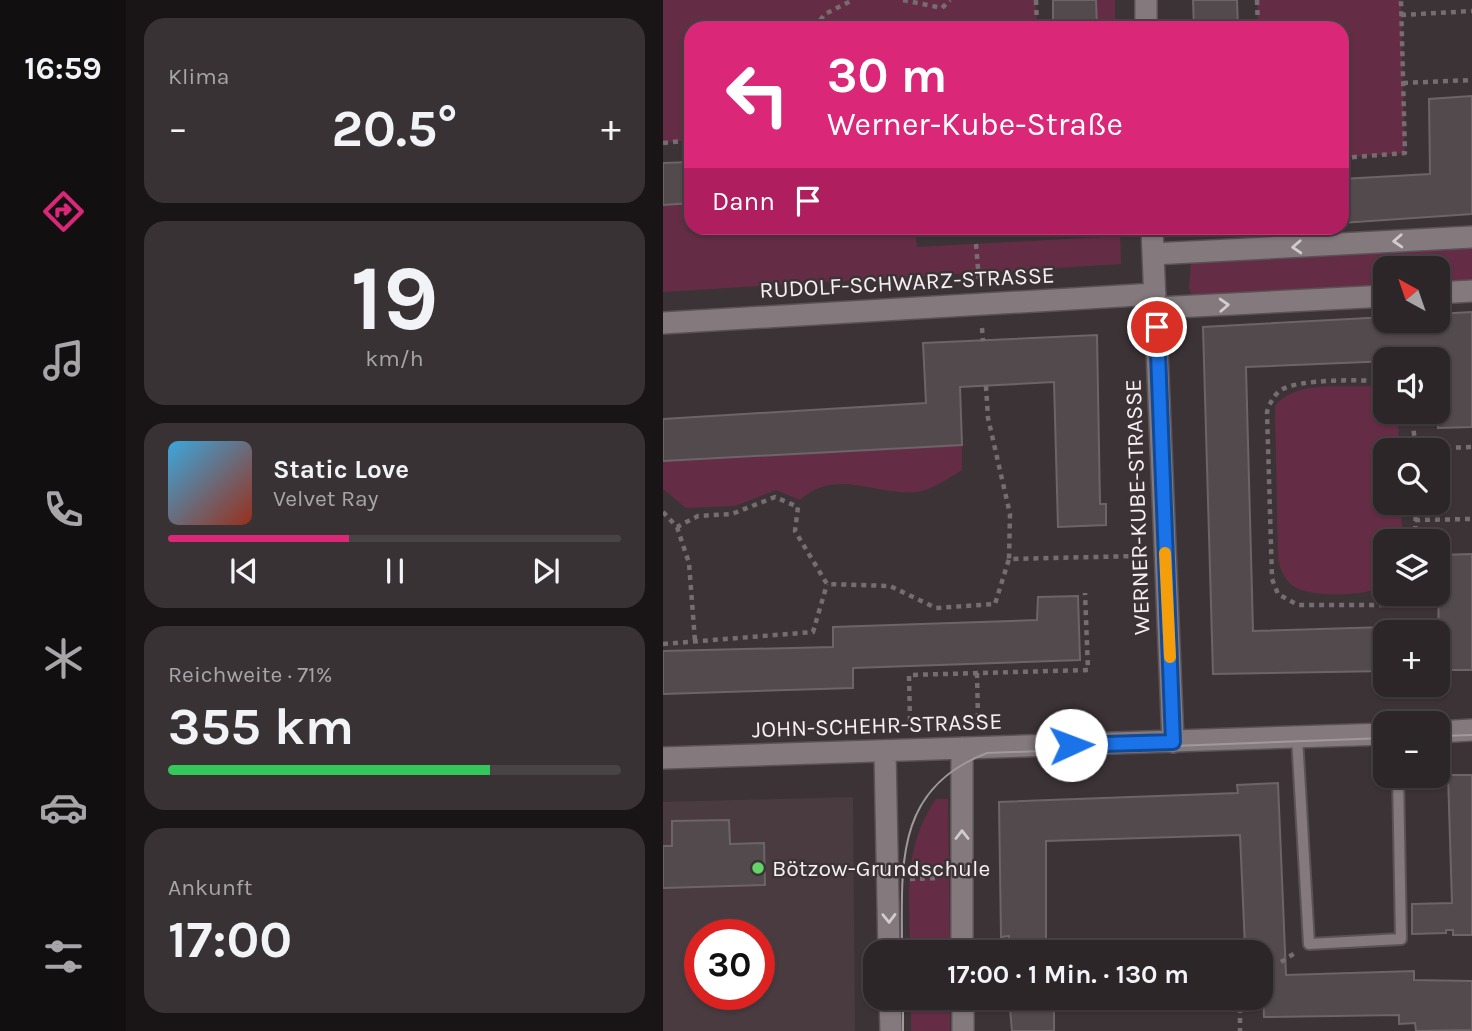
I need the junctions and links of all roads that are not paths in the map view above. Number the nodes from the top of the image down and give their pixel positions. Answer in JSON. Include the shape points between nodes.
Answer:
{"nodes":[{"id":1,"x":1146,"y":0,"type":"edge"},
{"id":2,"x":1146,"y":21,"type":"edge"},
{"id":3,"x":1152,"y":235,"type":"edge"},
{"id":4,"x":1472,"y":237,"type":"edge"},
{"id":5,"x":1153,"y":254,"type":"junction"},
{"id":6,"x":1472,"y":291,"type":"edge"},
{"id":7,"x":1451,"y":292,"type":"edge"},
{"id":8,"x":1373,"y":296,"type":"edge"},
{"id":9,"x":1155,"y":301,"type":"junction"},
{"id":10,"x":663,"y":323,"type":"edge"},
{"id":11,"x":1472,"y":730,"type":"edge"},
{"id":12,"x":1450,"y":731,"type":"edge"},
{"id":13,"x":1373,"y":734,"type":"edge"},
{"id":14,"x":1297,"y":737,"type":"junction"},
{"id":15,"x":1173,"y":742,"type":"junction"},
{"id":16,"x":962,"y":748,"type":"junction"},
{"id":17,"x":885,"y":752,"type":"junction"},
{"id":18,"x":663,"y":758,"type":"edge"},
{"id":19,"x":1398,"y":788,"type":"edge"},
{"id":20,"x":889,"y":940,"type":"edge"},
{"id":21,"x":962,"y":940,"type":"edge"},
{"id":22,"x":890,"y":1010,"type":"edge"},
{"id":23,"x":963,"y":1010,"type":"edge"},
{"id":24,"x":891,"y":1031,"type":"edge"},
{"id":25,"x":963,"y":1031,"type":"edge"}],
"edges":[{"from":1,"to":2,"type":"street"},
{"from":3,"to":5,"type":"street","name":"WERNER-KUBE-STRASSE"},
{"from":4,"to":5,"type":"street","one_way":true},
{"from":5,"to":9,"type":"street","name":"WERNER-KUBE-STRASSE"},
{"from":6,"to":7,"type":"street"},
{"from":9,"to":8,"type":"street","name":"RUDOLF-SCHWARZ-STRASSE","one_way":true},
{"from":9,"to":10,"type":"street","name":"RUDOLF-SCHWARZ-STRASSE"},
{"from":9,"to":15,"type":"street","name":"WERNER-KUBE-STRASSE"},
{"from":11,"to":12,"type":"street"},
{"from":13,"to":14,"type":"street","name":"JOHN-SCHEHR-STRASSE"},
{"from":14,"to":15,"type":"street","name":"JOHN-SCHEHR-STRASSE"},
{"from":14,"to":19,"type":"lane","via":[[1309,944],[1401,939]]},
{"from":15,"to":16,"type":"street","name":"JOHN-SCHEHR-STRASSE"},
{"from":16,"to":17,"type":"street","name":"JOHN-SCHEHR-STRASSE"},
{"from":21,"to":16,"type":"street","one_way":true},
{"from":17,"to":18,"type":"street","name":"JOHN-SCHEHR-STRASSE"},
{"from":17,"to":20,"type":"street","one_way":true},
{"from":22,"to":24,"type":"street"},
{"from":23,"to":25,"type":"street"}]}
